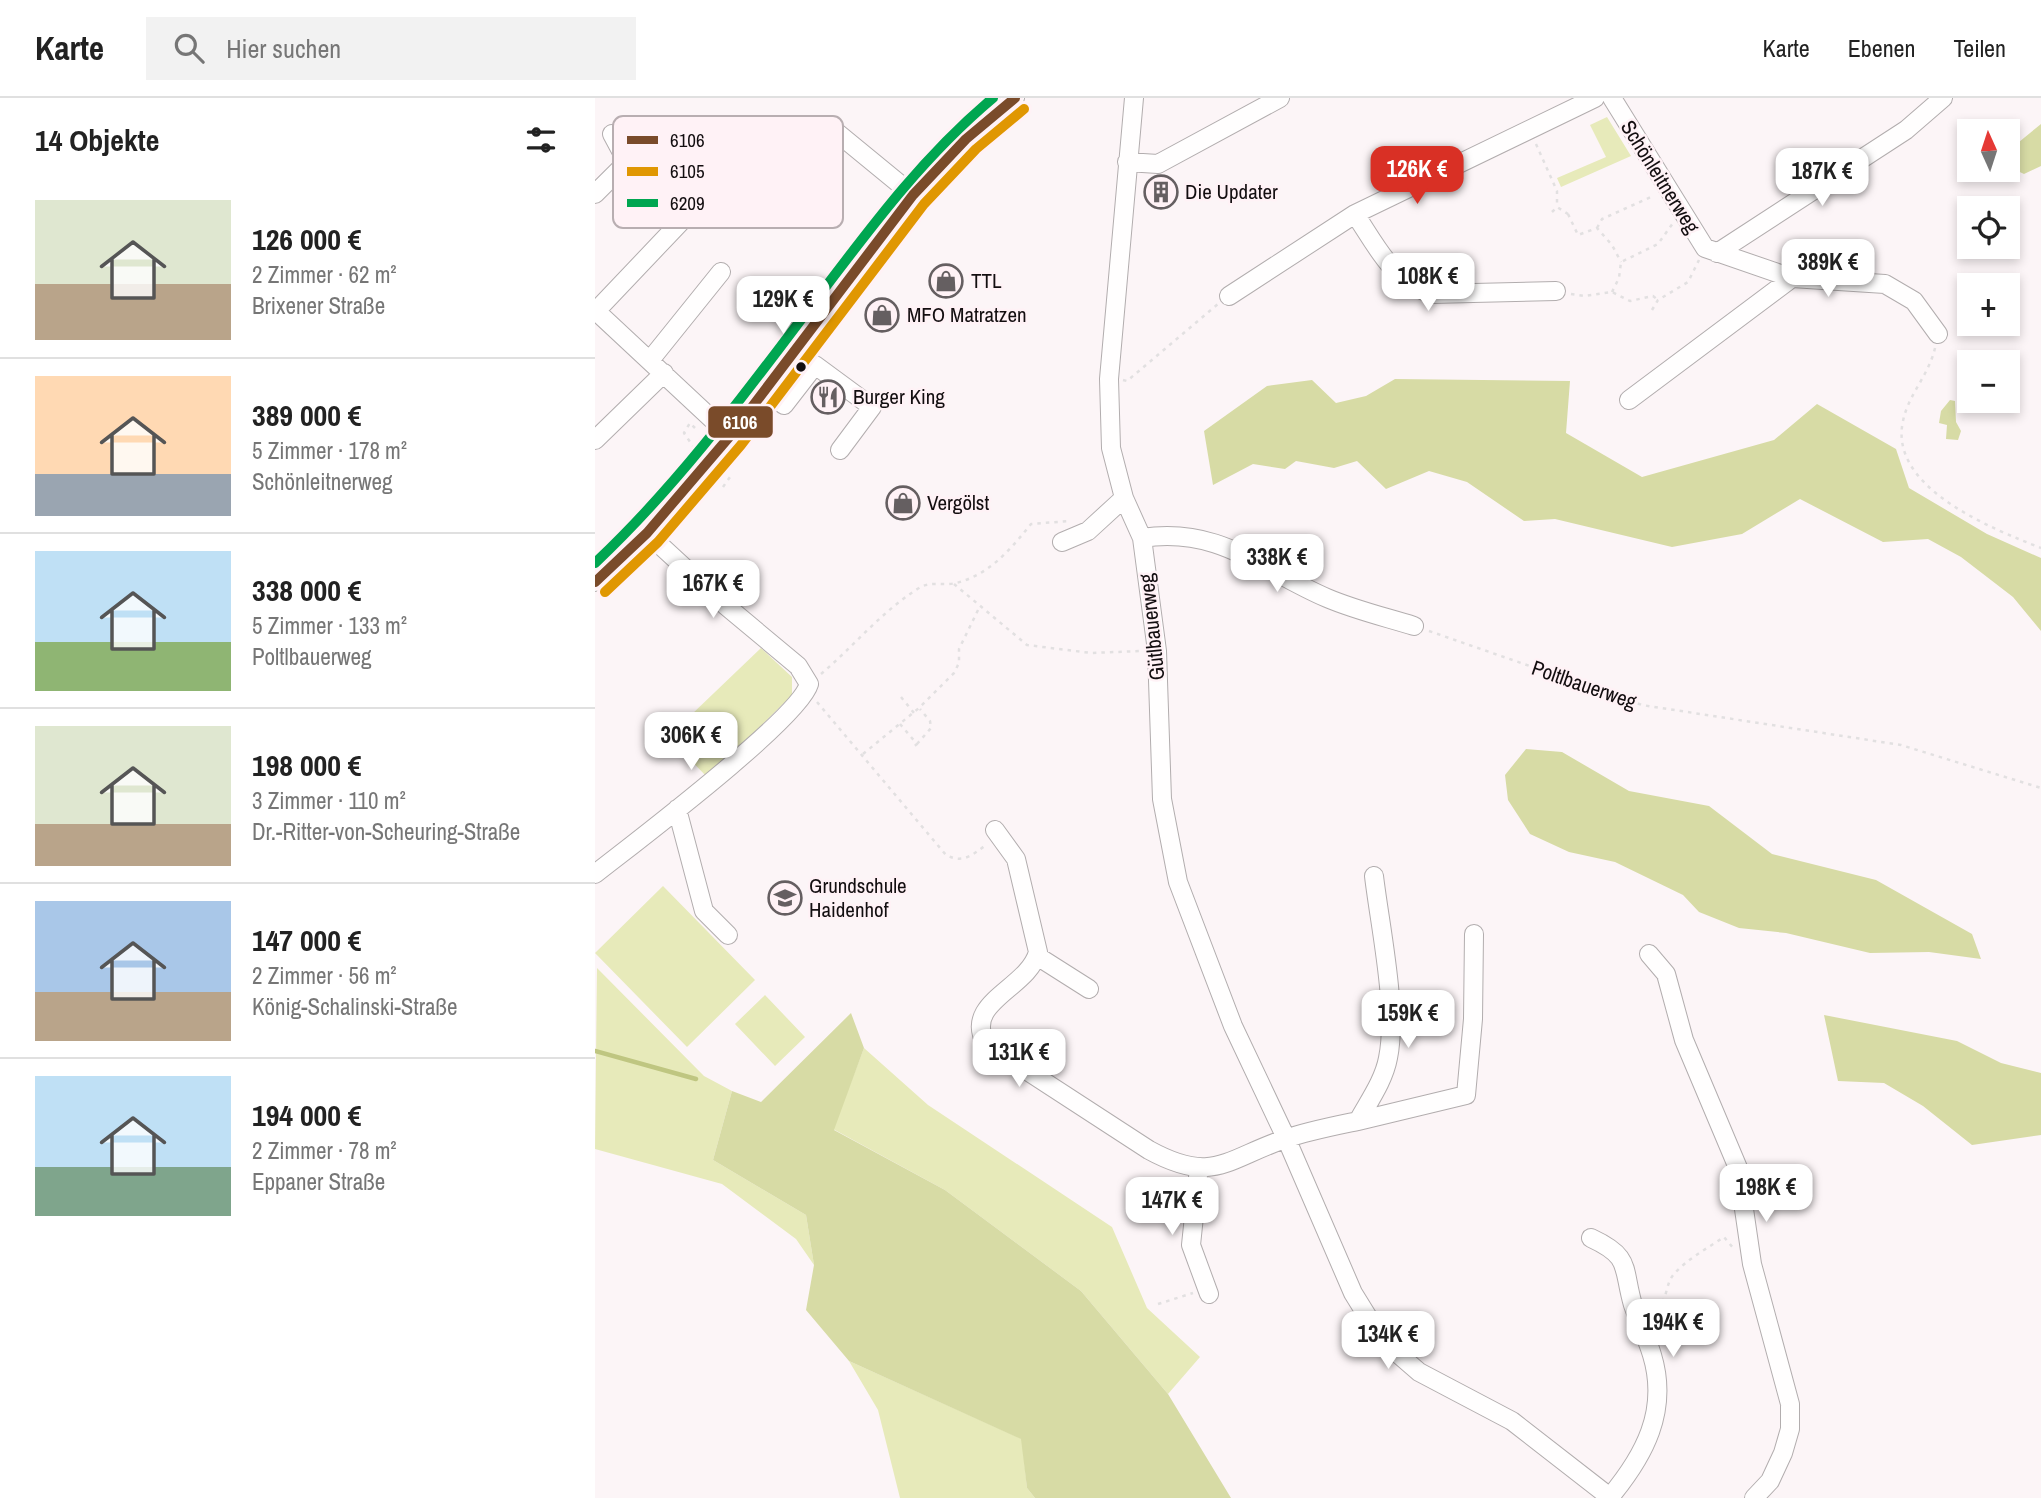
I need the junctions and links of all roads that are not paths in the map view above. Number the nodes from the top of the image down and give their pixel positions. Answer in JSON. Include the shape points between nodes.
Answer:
{"nodes":[{"id":1,"x":1015,"y":98,"type":"edge"},
{"id":2,"x":1134,"y":98,"type":"edge"},
{"id":3,"x":1280,"y":98,"type":"edge"},
{"id":4,"x":1595,"y":98,"type":"edge"},
{"id":5,"x":1612,"y":98,"type":"edge"},
{"id":6,"x":1943,"y":98,"type":"edge"},
{"id":7,"x":843,"y":138,"type":"edge"},
{"id":8,"x":1127,"y":162,"type":"junction"},
{"id":9,"x":613,"y":176,"type":"edge"},
{"id":10,"x":595,"y":194,"type":"edge"},
{"id":11,"x":913,"y":195,"type":"junction"},
{"id":12,"x":1356,"y":214,"type":"junction"},
{"id":13,"x":675,"y":228,"type":"edge"},
{"id":14,"x":1711,"y":251,"type":"junction"},
{"id":15,"x":721,"y":272,"type":"dead end"},
{"id":16,"x":1792,"y":278,"type":"junction"},
{"id":17,"x":1556,"y":291,"type":"dead end"},
{"id":18,"x":1229,"y":296,"type":"road end"},
{"id":19,"x":596,"y":311,"type":"edge"},
{"id":20,"x":1938,"y":334,"type":"road end"},
{"id":21,"x":651,"y":359,"type":"junction"},
{"id":22,"x":664,"y":373,"type":"junction"},
{"id":23,"x":766,"y":391,"type":"junction"},
{"id":24,"x":1629,"y":400,"type":"dead end"},
{"id":25,"x":730,"y":436,"type":"junction"},
{"id":26,"x":595,"y":440,"type":"edge"},
{"id":27,"x":840,"y":450,"type":"dead end"},
{"id":28,"x":1124,"y":498,"type":"junction"},
{"id":29,"x":647,"y":533,"type":"junction"},
{"id":30,"x":1142,"y":538,"type":"junction"},
{"id":31,"x":1062,"y":542,"type":"dead end"},
{"id":32,"x":595,"y":582,"type":"edge"},
{"id":33,"x":1414,"y":626,"type":"road end"},
{"id":34,"x":677,"y":809,"type":"junction"},
{"id":35,"x":997,"y":832,"type":"road end"},
{"id":36,"x":595,"y":874,"type":"edge"},
{"id":37,"x":1374,"y":876,"type":"dead end"},
{"id":38,"x":1474,"y":934,"type":"dead end"},
{"id":39,"x":727,"y":935,"type":"dead end"},
{"id":40,"x":1649,"y":954,"type":"dead end"},
{"id":41,"x":1037,"y":956,"type":"junction"},
{"id":42,"x":1089,"y":989,"type":"dead end"},
{"id":43,"x":1358,"y":1121,"type":"junction"},
{"id":44,"x":1286,"y":1138,"type":"junction"},
{"id":45,"x":1199,"y":1168,"type":"junction"},
{"id":46,"x":1591,"y":1238,"type":"dead end"},
{"id":47,"x":1207,"y":1290,"type":"road end"},
{"id":48,"x":1610,"y":1498,"type":"edge"},
{"id":49,"x":1754,"y":1498,"type":"edge"}],
"edges":[{"from":1,"to":11,"type":"street"},
{"from":2,"to":8,"type":"street","name":"Gütlbauerweg"},
{"from":3,"to":8,"type":"street","via":[[1158,164]]},
{"from":4,"to":12,"type":"street"},
{"from":5,"to":14,"type":"street","name":"Schönleitnerweg","via":[[1681,212]]},
{"from":6,"to":14,"type":"street","via":[[1906,130]]},
{"from":7,"to":11,"type":"street"},
{"from":8,"to":28,"type":"street","name":"Gütlbauerweg","via":[[1109,379],[1111,448]]},
{"from":9,"to":10,"type":"street"},
{"from":11,"to":23,"type":"street"},
{"from":12,"to":17,"type":"street","via":[[1394,273],[1412,287],[1431,294]]},
{"from":12,"to":18,"type":"street"},
{"from":13,"to":19,"type":"street"},
{"from":14,"to":16,"type":"street","name":"Schönleitnerweg"},
{"from":15,"to":21,"type":"street"},
{"from":16,"to":20,"type":"street","name":"Schönleitnerweg","via":[[1885,284],[1914,301]]},
{"from":16,"to":24,"type":"street"},
{"from":19,"to":21,"type":"street"},
{"from":21,"to":22,"type":"street"},
{"from":22,"to":25,"type":"street"},
{"from":22,"to":26,"type":"street"},
{"from":23,"to":25,"type":"street"},
{"from":23,"to":27,"type":"street","via":[[784,405],[815,365],[872,407]]},
{"from":25,"to":29,"type":"street"},
{"from":28,"to":30,"type":"street","name":"Gütlbauerweg"},
{"from":28,"to":31,"type":"street","via":[[1086,532]]},
{"from":29,"to":32,"type":"street"},
{"from":29,"to":34,"type":"street","via":[[797,666],[808,688],[798,705]]},
{"from":30,"to":33,"type":"street","via":[[1170,534],[1230,547],[1327,598]]},
{"from":30,"to":44,"type":"street","name":"Gütlbauerweg","via":[[1157,651],[1162,799],[1178,882],[1233,1026]]},
{"from":34,"to":36,"type":"street"},
{"from":34,"to":39,"type":"street","via":[[703,911]]},
{"from":35,"to":41,"type":"street","via":[[1016,859],[1023,880]]},
{"from":37,"to":43,"type":"street","via":[[1389,993],[1388,1057],[1379,1085]]},
{"from":38,"to":43,"type":"street","via":[[1466,1095]]},
{"from":40,"to":49,"type":"street","via":[[1666,974],[1684,1040],[1738,1168],[1752,1264],[1790,1404],[1790,1429],[1783,1453],[1770,1481]]},
{"from":41,"to":42,"type":"street"},
{"from":41,"to":45,"type":"street","via":[[1027,972],[981,1016],[979,1026],[986,1044],[1149,1150]]},
{"from":43,"to":44,"type":"street"},
{"from":44,"to":45,"type":"street","via":[[1230,1163]]},
{"from":44,"to":48,"type":"street","name":"Gütlbauerweg","via":[[1353,1293],[1382,1340],[1419,1372],[1512,1421]]},
{"from":45,"to":47,"type":"street","via":[[1191,1245]]},
{"from":46,"to":48,"type":"street","via":[[1614,1248],[1625,1265],[1658,1382],[1657,1411],[1648,1441]]}]}
